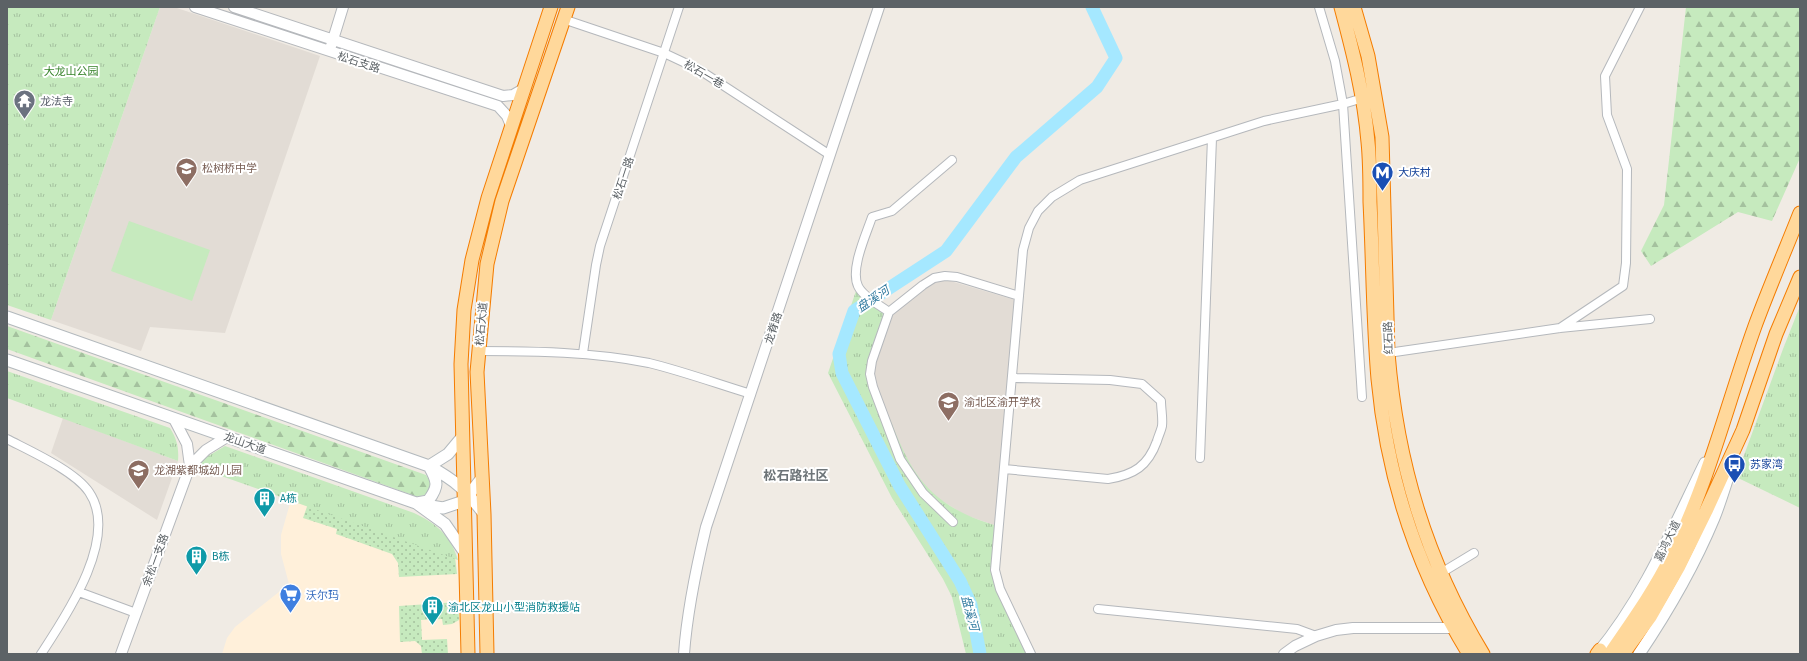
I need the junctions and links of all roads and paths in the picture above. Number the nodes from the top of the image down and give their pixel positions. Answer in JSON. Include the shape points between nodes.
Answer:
{"nodes":[{"id":1,"x":195,"y":7,"type":"edge"},
{"id":2,"x":234,"y":7,"type":"edge"},
{"id":3,"x":343,"y":7,"type":"edge"},
{"id":4,"x":551,"y":7,"type":"edge"},
{"id":5,"x":679,"y":7,"type":"edge"},
{"id":6,"x":879,"y":7,"type":"edge"},
{"id":7,"x":1319,"y":7,"type":"edge"},
{"id":8,"x":1341,"y":7,"type":"edge"},
{"id":9,"x":1354,"y":7,"type":"edge"},
{"id":10,"x":1640,"y":7,"type":"edge"},
{"id":11,"x":566,"y":13,"type":"edge"},
{"id":12,"x":332,"y":40,"type":"junction"},
{"id":13,"x":329,"y":52,"type":"junction"},
{"id":14,"x":664,"y":53,"type":"junction"},
{"id":15,"x":525,"y":88,"type":"junction"},
{"id":16,"x":1363,"y":98,"type":"junction"},
{"id":17,"x":1343,"y":104,"type":"junction"},
{"id":18,"x":512,"y":128,"type":"junction"},
{"id":19,"x":1212,"y":138,"type":"junction"},
{"id":20,"x":830,"y":155,"type":"junction"},
{"id":21,"x":952,"y":160,"type":"dead end"},
{"id":22,"x":1800,"y":213,"type":"edge"},
{"id":23,"x":1800,"y":277,"type":"edge"},
{"id":24,"x":1019,"y":296,"type":"junction"},
{"id":25,"x":886,"y":309,"type":"junction"},
{"id":26,"x":7,"y":317,"type":"edge"},
{"id":27,"x":1650,"y":319,"type":"dead end"},
{"id":28,"x":1560,"y":328,"type":"junction"},
{"id":29,"x":478,"y":351,"type":"junction"},
{"id":30,"x":583,"y":353,"type":"junction"},
{"id":31,"x":1388,"y":353,"type":"junction"},
{"id":32,"x":7,"y":360,"type":"edge"},
{"id":33,"x":1013,"y":378,"type":"junction"},
{"id":34,"x":751,"y":394,"type":"junction"},
{"id":35,"x":1362,"y":397,"type":"dead end"},
{"id":36,"x":174,"y":418,"type":"junction"},
{"id":37,"x":1725,"y":421,"type":"junction"},
{"id":38,"x":1743,"y":430,"type":"junction"},
{"id":39,"x":462,"y":436,"type":"junction"},
{"id":40,"x":227,"y":437,"type":"junction"},
{"id":41,"x":7,"y":439,"type":"edge"},
{"id":42,"x":1200,"y":458,"type":"dead end"},
{"id":43,"x":190,"y":466,"type":"junction"},
{"id":44,"x":429,"y":466,"type":"junction"},
{"id":45,"x":1004,"y":469,"type":"junction"},
{"id":46,"x":482,"y":478,"type":"junction"},
{"id":47,"x":466,"y":495,"type":"junction"},
{"id":48,"x":416,"y":503,"type":"junction"},
{"id":49,"x":1700,"y":509,"type":"junction"},
{"id":50,"x":484,"y":514,"type":"junction"},
{"id":51,"x":953,"y":522,"type":"dead end"},
{"id":52,"x":465,"y":553,"type":"junction"},
{"id":53,"x":1474,"y":553,"type":"dead end"},
{"id":54,"x":1441,"y":574,"type":"junction"},
{"id":55,"x":79,"y":592,"type":"junction"},
{"id":56,"x":1098,"y":609,"type":"dead end"},
{"id":57,"x":136,"y":613,"type":"junction"},
{"id":58,"x":1453,"y":628,"type":"junction"},
{"id":59,"x":1316,"y":636,"type":"junction"},
{"id":60,"x":1601,"y":653,"type":"edge"},
{"id":61,"x":41,"y":654,"type":"edge"},
{"id":62,"x":121,"y":654,"type":"edge"},
{"id":63,"x":468,"y":654,"type":"edge"},
{"id":64,"x":487,"y":654,"type":"edge"},
{"id":65,"x":684,"y":654,"type":"edge"},
{"id":66,"x":1031,"y":654,"type":"edge"},
{"id":67,"x":1284,"y":654,"type":"edge"},
{"id":68,"x":1469,"y":654,"type":"edge"},
{"id":69,"x":1483,"y":654,"type":"edge"},
{"id":70,"x":1623,"y":654,"type":"edge"},
{"id":71,"x":1639,"y":654,"type":"edge"}],
"edges":[{"from":1,"to":13,"type":"street","name":"松石支路"},
{"from":2,"to":12,"type":"street","name":"松石支路"},
{"from":3,"to":12,"type":"street"},
{"from":4,"to":15,"type":"highway","name":"松石大道"},
{"from":5,"to":14,"type":"street","name":"松石一路"},
{"from":6,"to":20,"type":"street","name":"龙脊路"},
{"from":7,"to":17,"type":"street","via":[[1335,61]]},
{"from":8,"to":16,"type":"highway","name":"红石路"},
{"from":9,"to":31,"type":"highway","name":"红石路","via":[[1368,56],[1382,137]]},
{"from":10,"to":28,"type":"street","via":[[1605,76],[1607,114],[1627,169],[1626,263],[1623,286]]},
{"from":11,"to":14,"type":"street","name":"松石一巷"},
{"from":11,"to":29,"type":"highway","name":"松石大道","via":[[502,201],[487,264]]},
{"from":12,"to":13,"type":"street"},
{"from":12,"to":15,"type":"street","name":"松石支路","via":[[503,96],[513,95]]},
{"from":13,"to":18,"type":"street","name":"松石支路","via":[[498,106],[507,116]]},
{"from":14,"to":20,"type":"street","name":"松石一巷","via":[[698,69]]},
{"from":14,"to":30,"type":"street","name":"松石一路","via":[[600,246]]},
{"from":15,"to":18,"type":"highway","name":"松石大道"},
{"from":16,"to":17,"type":"street"},
{"from":16,"to":58,"type":"highway","name":"红石路","via":[[1368,143],[1378,380],[1384,422],[1393,471],[1406,519],[1429,581]]},
{"from":17,"to":19,"type":"street","via":[[1264,121]]},
{"from":17,"to":35,"type":"street"},
{"from":18,"to":39,"type":"highway","name":"松石大道","via":[[488,198],[472,260],[465,303],[461,364]]},
{"from":19,"to":24,"type":"street","via":[[1080,180],[1052,197],[1038,211],[1029,228],[1023,250]]},
{"from":19,"to":42,"type":"street"},
{"from":20,"to":34,"type":"street","name":"龙脊路"},
{"from":21,"to":25,"type":"street","via":[[892,211],[872,217],[856,268],[858,286]]},
{"from":22,"to":37,"type":"highway","name":"嘉鸿大道","via":[[1755,326]]},
{"from":23,"to":38,"type":"highway","name":"嘉鸿大道","via":[[1776,334]]},
{"from":24,"to":25,"type":"street","via":[[946,276],[934,278]]},
{"from":24,"to":33,"type":"street"},
{"from":25,"to":51,"type":"street","via":[[872,361],[872,387],[900,459],[923,493]]},
{"from":26,"to":44,"type":"main road"},
{"from":27,"to":28,"type":"street"},
{"from":28,"to":31,"type":"street"},
{"from":29,"to":30,"type":"street"},
{"from":29,"to":46,"type":"highway","name":"松石大道"},
{"from":30,"to":34,"type":"street","via":[[650,364]]},
{"from":31,"to":54,"type":"highway","name":"红石路","via":[[1405,468],[1418,515]]},
{"from":32,"to":36,"type":"main road","name":"龙山大道"},
{"from":33,"to":45,"type":"street"},
{"from":33,"to":45,"type":"street","via":[[1110,380],[1142,384],[1161,401],[1162,427],[1153,451],[1143,465],[1134,473],[1122,477],[1108,479]]},
{"from":34,"to":65,"type":"street","name":"龙脊路","via":[[698,558]]},
{"from":36,"to":40,"type":"main road","name":"龙山大道"},
{"from":36,"to":43,"type":"street","via":[[187,444]]},
{"from":37,"to":49,"type":"highway","name":"嘉鸿大道"},
{"from":37,"to":60,"type":"main road","name":"嘉鸿大道","via":[[1660,555]]},
{"from":38,"to":49,"type":"highway","name":"嘉鸿大道"},
{"from":38,"to":71,"type":"main road","name":"嘉鸿大道","via":[[1714,517],[1689,572]]},
{"from":39,"to":44,"type":"main road","via":[[448,454]]},
{"from":39,"to":47,"type":"highway","name":"松石大道"},
{"from":40,"to":43,"type":"street","via":[[206,450]]},
{"from":40,"to":48,"type":"main road","name":"龙山大道"},
{"from":41,"to":55,"type":"street","via":[[79,480],[96,505],[96,541]]},
{"from":43,"to":57,"type":"street","name":"余松一支路"},
{"from":44,"to":47,"type":"main road","via":[[450,478]]},
{"from":44,"to":48,"type":"main road","via":[[436,478],[436,491],[428,501]]},
{"from":45,"to":66,"type":"street","via":[[997,579]]},
{"from":46,"to":47,"type":"main road"},
{"from":46,"to":50,"type":"highway","name":"松石大道"},
{"from":47,"to":48,"type":"main road","via":[[444,508]]},
{"from":47,"to":50,"type":"main road"},
{"from":47,"to":52,"type":"highway","name":"松石大道"},
{"from":48,"to":52,"type":"main road","name":"龙山大道","via":[[445,524]]},
{"from":49,"to":60,"type":"highway","name":"嘉鸿大道","via":[[1640,609]]},
{"from":49,"to":70,"type":"highway","name":"嘉鸿大道","via":[[1679,566],[1650,617]]},
{"from":50,"to":64,"type":"highway","name":"松石大道"},
{"from":52,"to":63,"type":"highway","name":"松石大道"},
{"from":53,"to":54,"type":"street"},
{"from":54,"to":69,"type":"highway","name":"红石路","via":[[1463,621]]},
{"from":55,"to":57,"type":"street"},
{"from":55,"to":61,"type":"street"},
{"from":56,"to":59,"type":"street","via":[[1297,629]]},
{"from":57,"to":62,"type":"street","name":"余松一支路"},
{"from":58,"to":59,"type":"street","via":[[1353,628]]},
{"from":58,"to":68,"type":"highway","name":"红石路"},
{"from":59,"to":67,"type":"street"}]}
